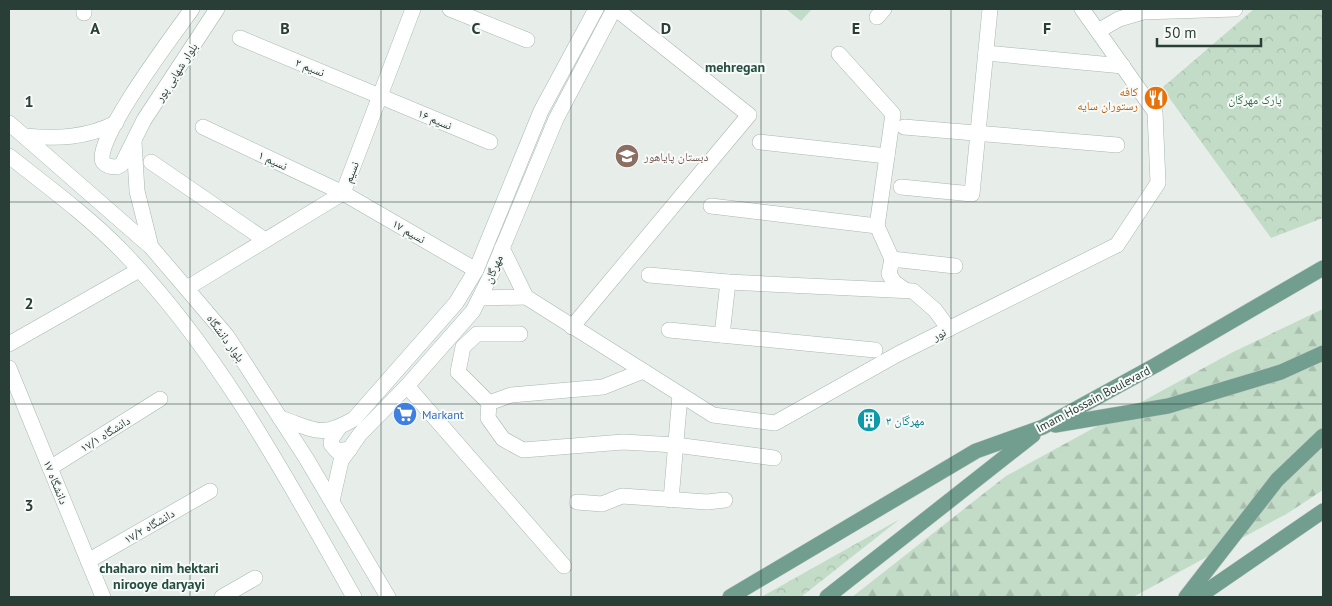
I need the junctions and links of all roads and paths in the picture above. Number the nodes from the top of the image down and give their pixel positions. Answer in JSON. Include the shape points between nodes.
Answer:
{"nodes":[{"id":1,"x":192,"y":9,"type":"edge"},
{"id":2,"x":217,"y":9,"type":"edge"},
{"id":3,"x":413,"y":9,"type":"edge"},
{"id":4,"x":450,"y":9,"type":"edge"},
{"id":5,"x":596,"y":9,"type":"edge"},
{"id":6,"x":615,"y":9,"type":"edge"},
{"id":7,"x":990,"y":9,"type":"edge"},
{"id":8,"x":1082,"y":9,"type":"edge"},
{"id":9,"x":1235,"y":9,"type":"edge"},
{"id":10,"x":1184,"y":10,"type":"edge"},
{"id":11,"x":1098,"y":31,"type":"junction"},
{"id":12,"x":240,"y":38,"type":"dead end"},
{"id":13,"x":527,"y":40,"type":"dead end"},
{"id":14,"x":986,"y":53,"type":"junction"},
{"id":15,"x":839,"y":54,"type":"dead end"},
{"id":16,"x":1123,"y":66,"type":"junction"},
{"id":17,"x":380,"y":95,"type":"junction"},
{"id":18,"x":116,"y":122,"type":"junction"},
{"id":19,"x":9,"y":123,"type":"edge"},
{"id":20,"x":203,"y":127,"type":"dead end"},
{"id":21,"x":904,"y":127,"type":"dead end"},
{"id":22,"x":978,"y":133,"type":"junction"},
{"id":23,"x":25,"y":136,"type":"junction"},
{"id":24,"x":135,"y":136,"type":"junction"},
{"id":25,"x":490,"y":142,"type":"dead end"},
{"id":26,"x":760,"y":142,"type":"dead end"},
{"id":27,"x":1118,"y":145,"type":"dead end"},
{"id":28,"x":9,"y":156,"type":"edge"},
{"id":29,"x":887,"y":156,"type":"junction"},
{"id":30,"x":151,"y":162,"type":"dead end"},
{"id":31,"x":902,"y":187,"type":"dead end"},
{"id":32,"x":508,"y":191,"type":"junction"},
{"id":33,"x":342,"y":193,"type":"junction"},
{"id":34,"x":523,"y":198,"type":"junction"},
{"id":35,"x":711,"y":206,"type":"dead end"},
{"id":36,"x":877,"y":226,"type":"junction"},
{"id":37,"x":265,"y":240,"type":"junction"},
{"id":38,"x":151,"y":247,"type":"junction"},
{"id":39,"x":502,"y":248,"type":"junction"},
{"id":40,"x":892,"y":259,"type":"junction"},
{"id":41,"x":955,"y":266,"type":"dead end"},
{"id":42,"x":1323,"y":268,"type":"edge"},
{"id":43,"x":139,"y":270,"type":"junction"},
{"id":44,"x":476,"y":270,"type":"junction"},
{"id":45,"x":649,"y":275,"type":"dead end"},
{"id":46,"x":728,"y":282,"type":"junction"},
{"id":47,"x":187,"y":288,"type":"junction"},
{"id":48,"x":905,"y":290,"type":"junction"},
{"id":49,"x":526,"y":297,"type":"junction"},
{"id":50,"x":480,"y":298,"type":"junction"},
{"id":51,"x":572,"y":326,"type":"junction"},
{"id":52,"x":949,"y":329,"type":"junction"},
{"id":53,"x":669,"y":330,"type":"dead end"},
{"id":54,"x":520,"y":334,"type":"dead end"},
{"id":55,"x":722,"y":335,"type":"junction"},
{"id":56,"x":9,"y":344,"type":"edge"},
{"id":57,"x":875,"y":350,"type":"dead end"},
{"id":58,"x":1323,"y":354,"type":"edge"},
{"id":59,"x":9,"y":368,"type":"edge"},
{"id":60,"x":643,"y":371,"type":"junction"},
{"id":61,"x":407,"y":386,"type":"junction"},
{"id":62,"x":680,"y":395,"type":"junction"},
{"id":63,"x":160,"y":399,"type":"dead end"},
{"id":64,"x":489,"y":403,"type":"junction"},
{"id":65,"x":271,"y":404,"type":"junction"},
{"id":66,"x":247,"y":417,"type":"junction"},
{"id":67,"x":280,"y":418,"type":"junction"},
{"id":68,"x":1043,"y":427,"type":"junction"},
{"id":69,"x":339,"y":428,"type":"junction"},
{"id":70,"x":1323,"y":436,"type":"edge"},
{"id":71,"x":676,"y":445,"type":"junction"},
{"id":72,"x":350,"y":449,"type":"junction"},
{"id":73,"x":774,"y":458,"type":"dead end"},
{"id":74,"x":50,"y":468,"type":"junction"},
{"id":75,"x":210,"y":491,"type":"dead end"},
{"id":76,"x":671,"y":500,"type":"junction"},
{"id":77,"x":724,"y":500,"type":"dead end"},
{"id":78,"x":332,"y":501,"type":"junction"},
{"id":79,"x":577,"y":502,"type":"dead end"},
{"id":80,"x":1323,"y":511,"type":"edge"},
{"id":81,"x":88,"y":561,"type":"junction"},
{"id":82,"x":564,"y":566,"type":"dead end"},
{"id":83,"x":255,"y":578,"type":"dead end"},
{"id":84,"x":103,"y":597,"type":"edge"},
{"id":85,"x":222,"y":597,"type":"edge"},
{"id":86,"x":354,"y":597,"type":"edge"},
{"id":87,"x":388,"y":597,"type":"edge"},
{"id":88,"x":730,"y":597,"type":"edge"},
{"id":89,"x":827,"y":597,"type":"edge"},
{"id":90,"x":1186,"y":597,"type":"edge"},
{"id":91,"x":1198,"y":597,"type":"edge"}],
"edges":[{"from":1,"to":18,"type":"street","name":"بلوار شهابی پور"},
{"from":2,"to":24,"type":"street","name":"بلوار شهابی پور"},
{"from":3,"to":17,"type":"street","name":"نسیم"},
{"from":4,"to":13,"type":"street"},
{"from":5,"to":32,"type":"street","name":"مهرگان","via":[[541,111]]},
{"from":6,"to":34,"type":"street","name":"مهرگان","via":[[556,118]]},
{"from":6,"to":51,"type":"street","via":[[749,115]]},
{"from":7,"to":14,"type":"street"},
{"from":8,"to":11,"type":"street","name":"نور"},
{"from":9,"to":10,"type":"street"},
{"from":10,"to":11,"type":"street","via":[[1143,12],[1119,19]]},
{"from":11,"to":16,"type":"street","name":"نور"},
{"from":12,"to":17,"type":"street","name":"نسیم ۲"},
{"from":14,"to":16,"type":"street"},
{"from":14,"to":22,"type":"street"},
{"from":15,"to":29,"type":"street","via":[[892,114]]},
{"from":16,"to":52,"type":"street","name":"نور","via":[[1155,112],[1158,183],[1118,245]]},
{"from":17,"to":25,"type":"street","name":"نسیم ۱۶"},
{"from":17,"to":33,"type":"street","name":"نسیم"},
{"from":18,"to":23,"type":"street","via":[[101,130],[73,137]]},
{"from":18,"to":24,"type":"street","name":"بلوار شهابی پور","via":[[102,155],[107,166],[122,164]]},
{"from":19,"to":23,"type":"street","name":"بلوار دانشگاه"},
{"from":20,"to":33,"type":"street","name":"نسیم ۱"},
{"from":21,"to":22,"type":"street"},
{"from":22,"to":27,"type":"street"},
{"from":22,"to":31,"type":"street","via":[[972,194]]},
{"from":23,"to":38,"type":"street","name":"بلوار دانشگاه"},
{"from":24,"to":38,"type":"street","via":[[136,191]]},
{"from":26,"to":29,"type":"street"},
{"from":28,"to":43,"type":"street","name":"بلوار دانشگاه","via":[[122,250]]},
{"from":29,"to":36,"type":"street"},
{"from":30,"to":37,"type":"street"},
{"from":32,"to":34,"type":"street"},
{"from":32,"to":44,"type":"street","name":"مهرگان"},
{"from":33,"to":37,"type":"street","name":"نسیم"},
{"from":33,"to":44,"type":"street","name":"نسیم ۱۷"},
{"from":34,"to":39,"type":"street","name":"مهرگان"},
{"from":35,"to":36,"type":"street"},
{"from":36,"to":40,"type":"street"},
{"from":37,"to":47,"type":"street","name":"نسیم"},
{"from":38,"to":47,"type":"street","name":"بلوار دانشگاه"},
{"from":39,"to":49,"type":"street"},
{"from":39,"to":50,"type":"street","name":"مهرگان"},
{"from":40,"to":41,"type":"street"},
{"from":40,"to":48,"type":"street","via":[[889,274]]},
{"from":42,"to":68,"type":"main road","name":"Imam Hossain Boulevard"},
{"from":43,"to":56,"type":"street"},
{"from":43,"to":66,"type":"street","name":"بلوار دانشگاه","via":[[201,344]]},
{"from":44,"to":69,"type":"street","name":"مهرگان","via":[[456,303],[354,419]]},
{"from":45,"to":46,"type":"street"},
{"from":46,"to":48,"type":"street"},
{"from":46,"to":55,"type":"street"},
{"from":47,"to":65,"type":"street","name":"بلوار دانشگاه","via":[[227,336]]},
{"from":48,"to":52,"type":"street","via":[[913,291],[935,310]]},
{"from":49,"to":50,"type":"street"},
{"from":49,"to":51,"type":"street","name":"نور"},
{"from":50,"to":61,"type":"street","name":"مهرگان","via":[[473,311]]},
{"from":51,"to":60,"type":"street","name":"نور"},
{"from":52,"to":62,"type":"street","name":"نور","via":[[775,423],[713,415]]},
{"from":53,"to":55,"type":"street"},
{"from":54,"to":64,"type":"street","via":[[477,334],[463,347],[458,372]]},
{"from":55,"to":57,"type":"street"},
{"from":58,"to":68,"type":"main road","via":[[1281,372],[1168,406]]},
{"from":59,"to":74,"type":"street","name":"دانشگاه ۱۷"},
{"from":60,"to":62,"type":"street","name":"نور"},
{"from":60,"to":64,"type":"street","via":[[603,387],[511,395]]},
{"from":61,"to":72,"type":"street","name":"مهرگان","via":[[360,434]]},
{"from":61,"to":82,"type":"street"},
{"from":62,"to":71,"type":"street"},
{"from":63,"to":74,"type":"street","name":"دانشگاه ۱۷/۱"},
{"from":64,"to":71,"type":"street","via":[[488,418],[503,439],[523,450],[623,442]]},
{"from":65,"to":66,"type":"street"},
{"from":65,"to":67,"type":"street","name":"بلوار دانشگاه"},
{"from":66,"to":86,"type":"street","name":"بلوار دانشگاه"},
{"from":67,"to":69,"type":"street","via":[[323,432]]},
{"from":67,"to":78,"type":"street","name":"بلوار دانشگاه"},
{"from":68,"to":88,"type":"main road","name":"Imam Hossain Boulevard","via":[[976,451]]},
{"from":68,"to":89,"type":"main road"},
{"from":69,"to":72,"type":"street","via":[[331,444],[337,451]]},
{"from":70,"to":90,"type":"main road","via":[[1277,480]]},
{"from":71,"to":73,"type":"street"},
{"from":71,"to":76,"type":"street"},
{"from":72,"to":78,"type":"street","name":"مهرگان","via":[[341,461]]},
{"from":74,"to":81,"type":"street","name":"دانشگاه ۱۷"},
{"from":75,"to":81,"type":"street","name":"دانشگاه ۱۷/۲"},
{"from":76,"to":77,"type":"street"},
{"from":76,"to":79,"type":"street","via":[[622,496],[602,504]]},
{"from":78,"to":87,"type":"street","name":"بلوار دانشگاه"},
{"from":80,"to":91,"type":"main road"},
{"from":81,"to":84,"type":"street","name":"دانشگاه ۱۷"},
{"from":83,"to":85,"type":"street"}]}
